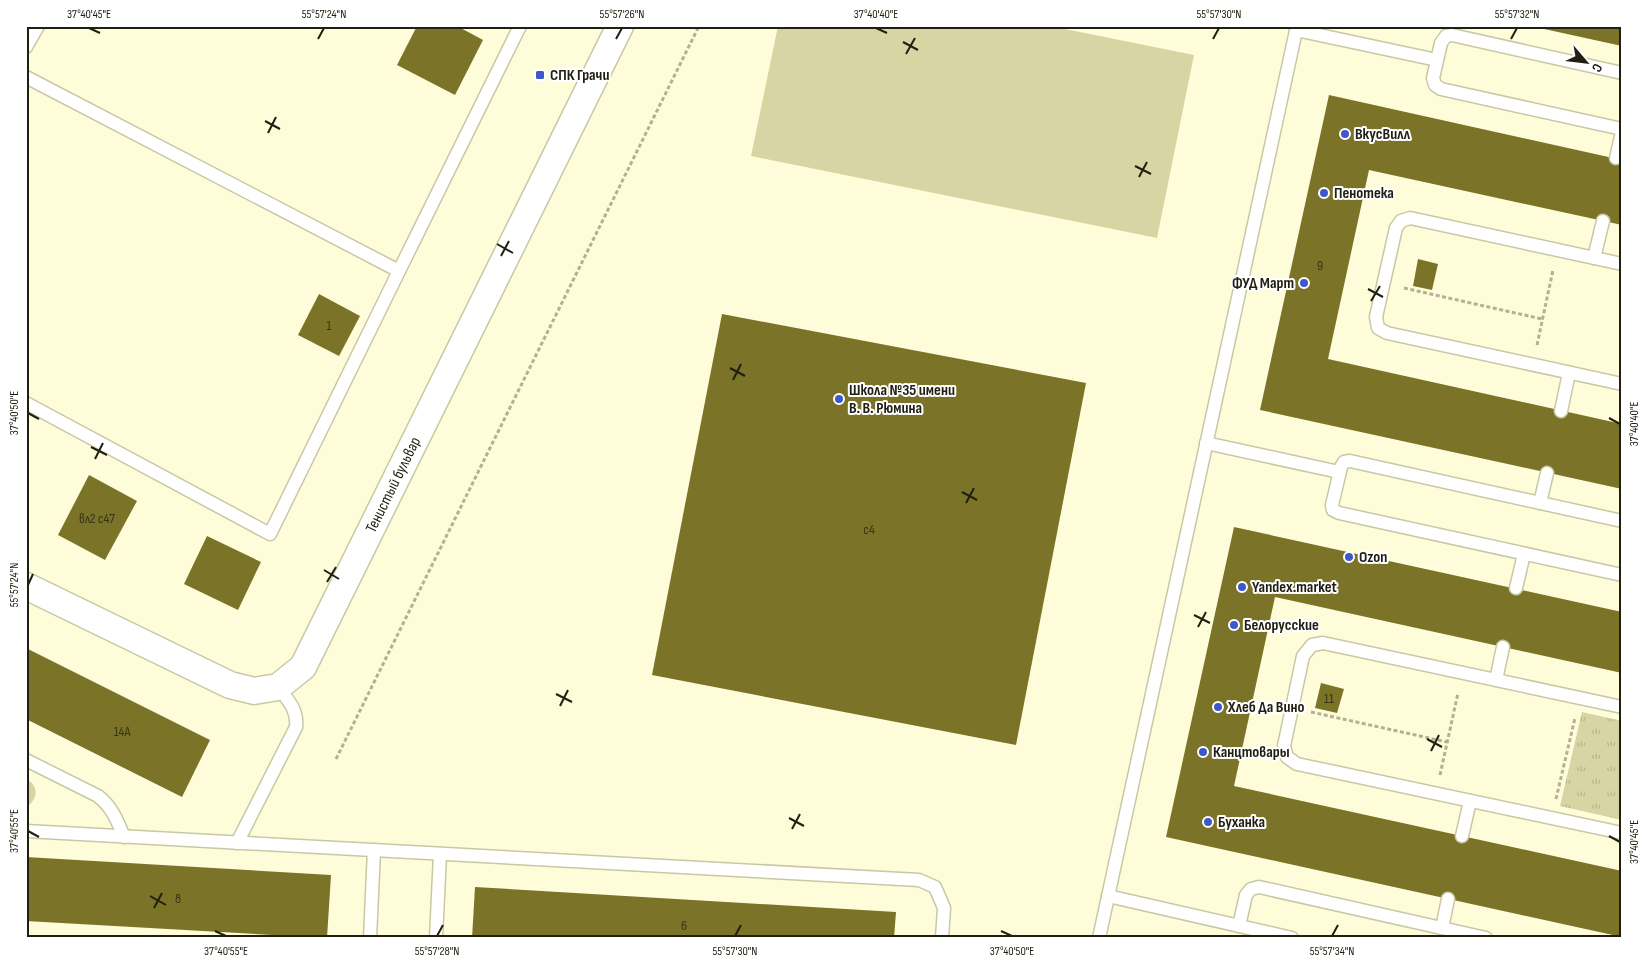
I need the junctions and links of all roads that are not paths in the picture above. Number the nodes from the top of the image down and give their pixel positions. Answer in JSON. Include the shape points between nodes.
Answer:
{"nodes":[{"id":1,"x":38,"y":26,"type":"edge"},
{"id":2,"x":520,"y":26,"type":"edge"},
{"id":3,"x":620,"y":26,"type":"edge"},
{"id":4,"x":1297,"y":28,"type":"edge"},
{"id":5,"x":26,"y":47,"type":"edge"},
{"id":6,"x":1437,"y":60,"type":"junction"},
{"id":7,"x":1622,"y":73,"type":"edge"},
{"id":8,"x":26,"y":77,"type":"edge"},
{"id":9,"x":1622,"y":130,"type":"edge"},
{"id":10,"x":1616,"y":158,"type":"dead end"},
{"id":11,"x":1602,"y":221,"type":"dead end"},
{"id":12,"x":1594,"y":258,"type":"junction"},
{"id":13,"x":1622,"y":264,"type":"edge"},
{"id":14,"x":399,"y":271,"type":"junction"},
{"id":15,"x":1569,"y":373,"type":"junction"},
{"id":16,"x":1622,"y":384,"type":"edge"},
{"id":17,"x":26,"y":403,"type":"edge"},
{"id":18,"x":1561,"y":410,"type":"dead end"},
{"id":19,"x":1206,"y":443,"type":"junction"},
{"id":20,"x":1340,"y":472,"type":"junction"},
{"id":21,"x":1547,"y":473,"type":"dead end"},
{"id":22,"x":1540,"y":503,"type":"junction"},
{"id":23,"x":1622,"y":521,"type":"edge"},
{"id":24,"x":1524,"y":554,"type":"junction"},
{"id":25,"x":1622,"y":575,"type":"edge"},
{"id":26,"x":26,"y":586,"type":"edge"},
{"id":27,"x":1516,"y":588,"type":"dead end"},
{"id":28,"x":1503,"y":647,"type":"dead end"},
{"id":29,"x":1496,"y":680,"type":"junction"},
{"id":30,"x":278,"y":687,"type":"junction"},
{"id":31,"x":1622,"y":707,"type":"edge"},
{"id":32,"x":26,"y":760,"type":"edge"},
{"id":33,"x":1470,"y":800,"type":"junction"},
{"id":34,"x":26,"y":832,"type":"edge"},
{"id":35,"x":1622,"y":833,"type":"edge"},
{"id":36,"x":1462,"y":836,"type":"dead end"},
{"id":37,"x":124,"y":837,"type":"junction"},
{"id":38,"x":238,"y":843,"type":"junction"},
{"id":39,"x":374,"y":850,"type":"junction"},
{"id":40,"x":440,"y":854,"type":"junction"},
{"id":41,"x":1108,"y":896,"type":"junction"},
{"id":42,"x":1448,"y":899,"type":"dead end"},
{"id":43,"x":1239,"y":926,"type":"junction"},
{"id":44,"x":1442,"y":928,"type":"junction"},
{"id":45,"x":370,"y":938,"type":"edge"},
{"id":46,"x":436,"y":938,"type":"edge"},
{"id":47,"x":942,"y":938,"type":"edge"},
{"id":48,"x":1099,"y":938,"type":"edge"},
{"id":49,"x":1292,"y":938,"type":"edge"},
{"id":50,"x":1486,"y":938,"type":"edge"}],
"edges":[{"from":1,"to":5,"type":"lane"},
{"from":2,"to":14,"type":"lane"},
{"from":3,"to":30,"type":"street","name":"Тенистый бульвар","via":[[303,667]]},
{"from":4,"to":6,"type":"lane"},
{"from":4,"to":19,"type":"lane"},
{"from":6,"to":7,"type":"lane","via":[[1441,43],[1446,36],[1452,35]]},
{"from":6,"to":9,"type":"lane","via":[[1433,78],[1441,89]]},
{"from":8,"to":14,"type":"lane"},
{"from":9,"to":10,"type":"lane"},
{"from":11,"to":12,"type":"lane"},
{"from":12,"to":13,"type":"lane"},
{"from":12,"to":15,"type":"lane","via":[[1410,218],[1401,221],[1396,228],[1383,284],[1376,317],[1378,328],[1387,333]]},
{"from":14,"to":17,"type":"lane","via":[[270,534]]},
{"from":15,"to":16,"type":"lane"},
{"from":15,"to":18,"type":"lane"},
{"from":19,"to":20,"type":"lane"},
{"from":19,"to":41,"type":"lane"},
{"from":20,"to":22,"type":"lane","via":[[1344,462],[1350,461]]},
{"from":20,"to":24,"type":"lane","via":[[1332,505],[1338,513]]},
{"from":21,"to":22,"type":"lane"},
{"from":22,"to":23,"type":"lane"},
{"from":24,"to":25,"type":"lane"},
{"from":24,"to":27,"type":"lane"},
{"from":26,"to":30,"type":"street","name":"Тенистый бульвар","via":[[230,685],[254,691]]},
{"from":28,"to":29,"type":"lane"},
{"from":29,"to":31,"type":"lane"},
{"from":29,"to":33,"type":"lane","via":[[1323,643],[1312,645],[1304,656],[1292,708],[1284,746],[1287,757],[1297,764]]},
{"from":30,"to":38,"type":"lane","via":[[294,708],[296,727]]},
{"from":32,"to":37,"type":"lane","via":[[107,803]]},
{"from":33,"to":35,"type":"lane"},
{"from":33,"to":36,"type":"lane"},
{"from":34,"to":37,"type":"lane"},
{"from":37,"to":38,"type":"lane"},
{"from":38,"to":39,"type":"lane"},
{"from":39,"to":40,"type":"lane"},
{"from":39,"to":45,"type":"lane"},
{"from":40,"to":46,"type":"lane"},
{"from":40,"to":47,"type":"lane","via":[[919,880],[935,887],[944,908]]},
{"from":41,"to":43,"type":"lane"},
{"from":41,"to":48,"type":"lane"},
{"from":42,"to":44,"type":"lane"},
{"from":43,"to":44,"type":"lane","via":[[1246,895],[1259,887]]},
{"from":43,"to":49,"type":"lane"},
{"from":44,"to":50,"type":"lane"}]}
